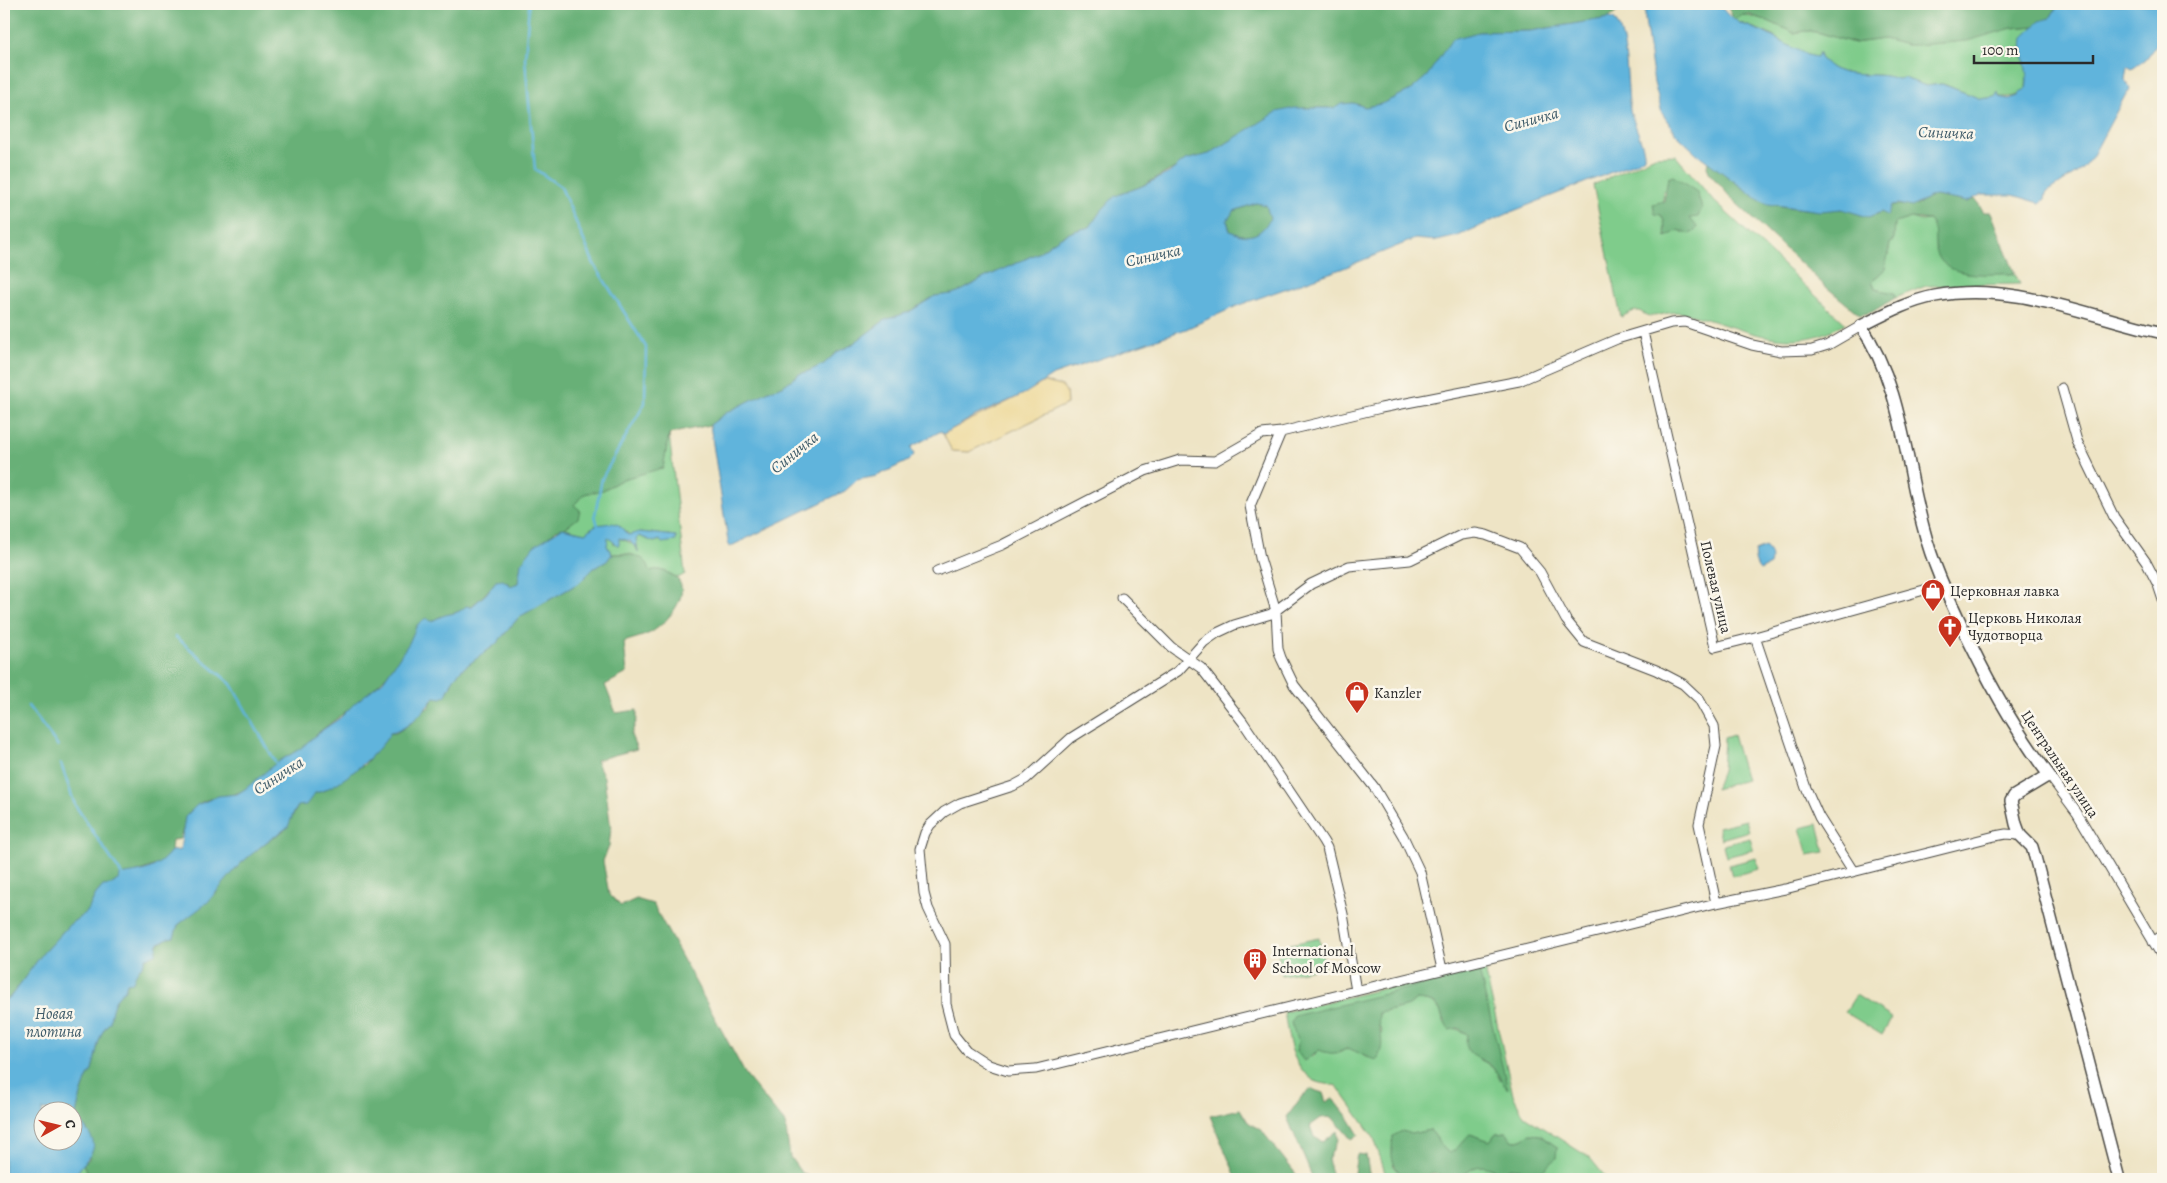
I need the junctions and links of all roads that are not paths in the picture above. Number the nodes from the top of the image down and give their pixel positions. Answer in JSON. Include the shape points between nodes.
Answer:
{"nodes":[{"id":1,"x":1861,"y":326,"type":"junction"},
{"id":2,"x":1643,"y":332,"type":"junction"},
{"id":3,"x":2163,"y":333,"type":"edge"},
{"id":4,"x":2062,"y":388,"type":"dead end"},
{"id":5,"x":1281,"y":432,"type":"junction"},
{"id":6,"x":937,"y":572,"type":"dead end"},
{"id":7,"x":2161,"y":583,"type":"edge"},
{"id":8,"x":1942,"y":585,"type":"junction"},
{"id":9,"x":1122,"y":598,"type":"dead end"},
{"id":10,"x":2163,"y":600,"type":"edge"},
{"id":11,"x":1276,"y":611,"type":"junction"},
{"id":12,"x":1755,"y":637,"type":"junction"},
{"id":13,"x":1188,"y":660,"type":"junction"},
{"id":14,"x":2049,"y":775,"type":"junction"},
{"id":15,"x":2020,"y":835,"type":"junction"},
{"id":16,"x":1854,"y":871,"type":"junction"},
{"id":17,"x":1716,"y":903,"type":"junction"},
{"id":18,"x":2163,"y":936,"type":"edge"},
{"id":19,"x":2153,"y":942,"type":"junction"},
{"id":20,"x":2163,"y":958,"type":"edge"},
{"id":21,"x":1442,"y":969,"type":"junction"},
{"id":22,"x":1356,"y":991,"type":"junction"},
{"id":23,"x":2119,"y":1179,"type":"edge"}],
"edges":[{"from":1,"to":2,"type":"street","via":[[1828,345],[1796,351],[1752,345],[1684,322]]},
{"from":1,"to":3,"type":"street","via":[[1894,309],[1935,296],[1986,294],[2052,303]]},
{"from":1,"to":8,"type":"street","name":"Центральная улица","via":[[1888,376],[1924,530]]},
{"from":2,"to":5,"type":"street","via":[[1617,339],[1519,381],[1381,408]]},
{"from":2,"to":12,"type":"street","name":"Полевая улица","via":[[1715,647]]},
{"from":4,"to":7,"type":"street","via":[[2081,448],[2114,517]]},
{"from":5,"to":6,"type":"street","via":[[1262,434],[1215,461],[1180,460],[1145,471],[1002,544]]},
{"from":5,"to":11,"type":"street","via":[[1250,506],[1260,558]]},
{"from":7,"to":10,"type":"street"},
{"from":8,"to":12,"type":"street"},
{"from":8,"to":14,"type":"street","name":"Центральная улица","via":[[1986,675],[2021,737]]},
{"from":9,"to":13,"type":"street"},
{"from":11,"to":13,"type":"street","via":[[1216,634]]},
{"from":11,"to":17,"type":"street","via":[[1311,584],[1349,566],[1410,560],[1461,535],[1486,535],[1520,548],[1540,572],[1566,620],[1584,642],[1683,684],[1699,699],[1714,726],[1716,746],[1699,824]]},
{"from":11,"to":21,"type":"street","via":[[1278,649],[1294,685],[1374,787],[1415,861]]},
{"from":12,"to":16,"type":"street","name":"Полевая улица","via":[[1806,788],[1819,818]]},
{"from":13,"to":22,"type":"street","via":[[1201,668],[1243,722],[1327,848],[1343,914]]},
{"from":13,"to":22,"type":"street","via":[[1178,671],[1071,738],[1026,779],[951,807],[937,817],[925,833],[920,849],[924,893],[945,944],[946,1004],[954,1035],[966,1050],[985,1063],[1008,1071],[1024,1071]]},
{"from":14,"to":15,"type":"street","via":[[2011,801]]},
{"from":14,"to":19,"type":"street","name":"Центральная улица","via":[[2077,813]]},
{"from":15,"to":16,"type":"street","via":[[1995,836]]},
{"from":15,"to":23,"type":"street","via":[[2032,847],[2035,856]]},
{"from":16,"to":17,"type":"street"},
{"from":17,"to":21,"type":"street"},
{"from":18,"to":19,"type":"street"},
{"from":19,"to":20,"type":"street","name":"Центральная улица"},
{"from":21,"to":22,"type":"street"}]}
